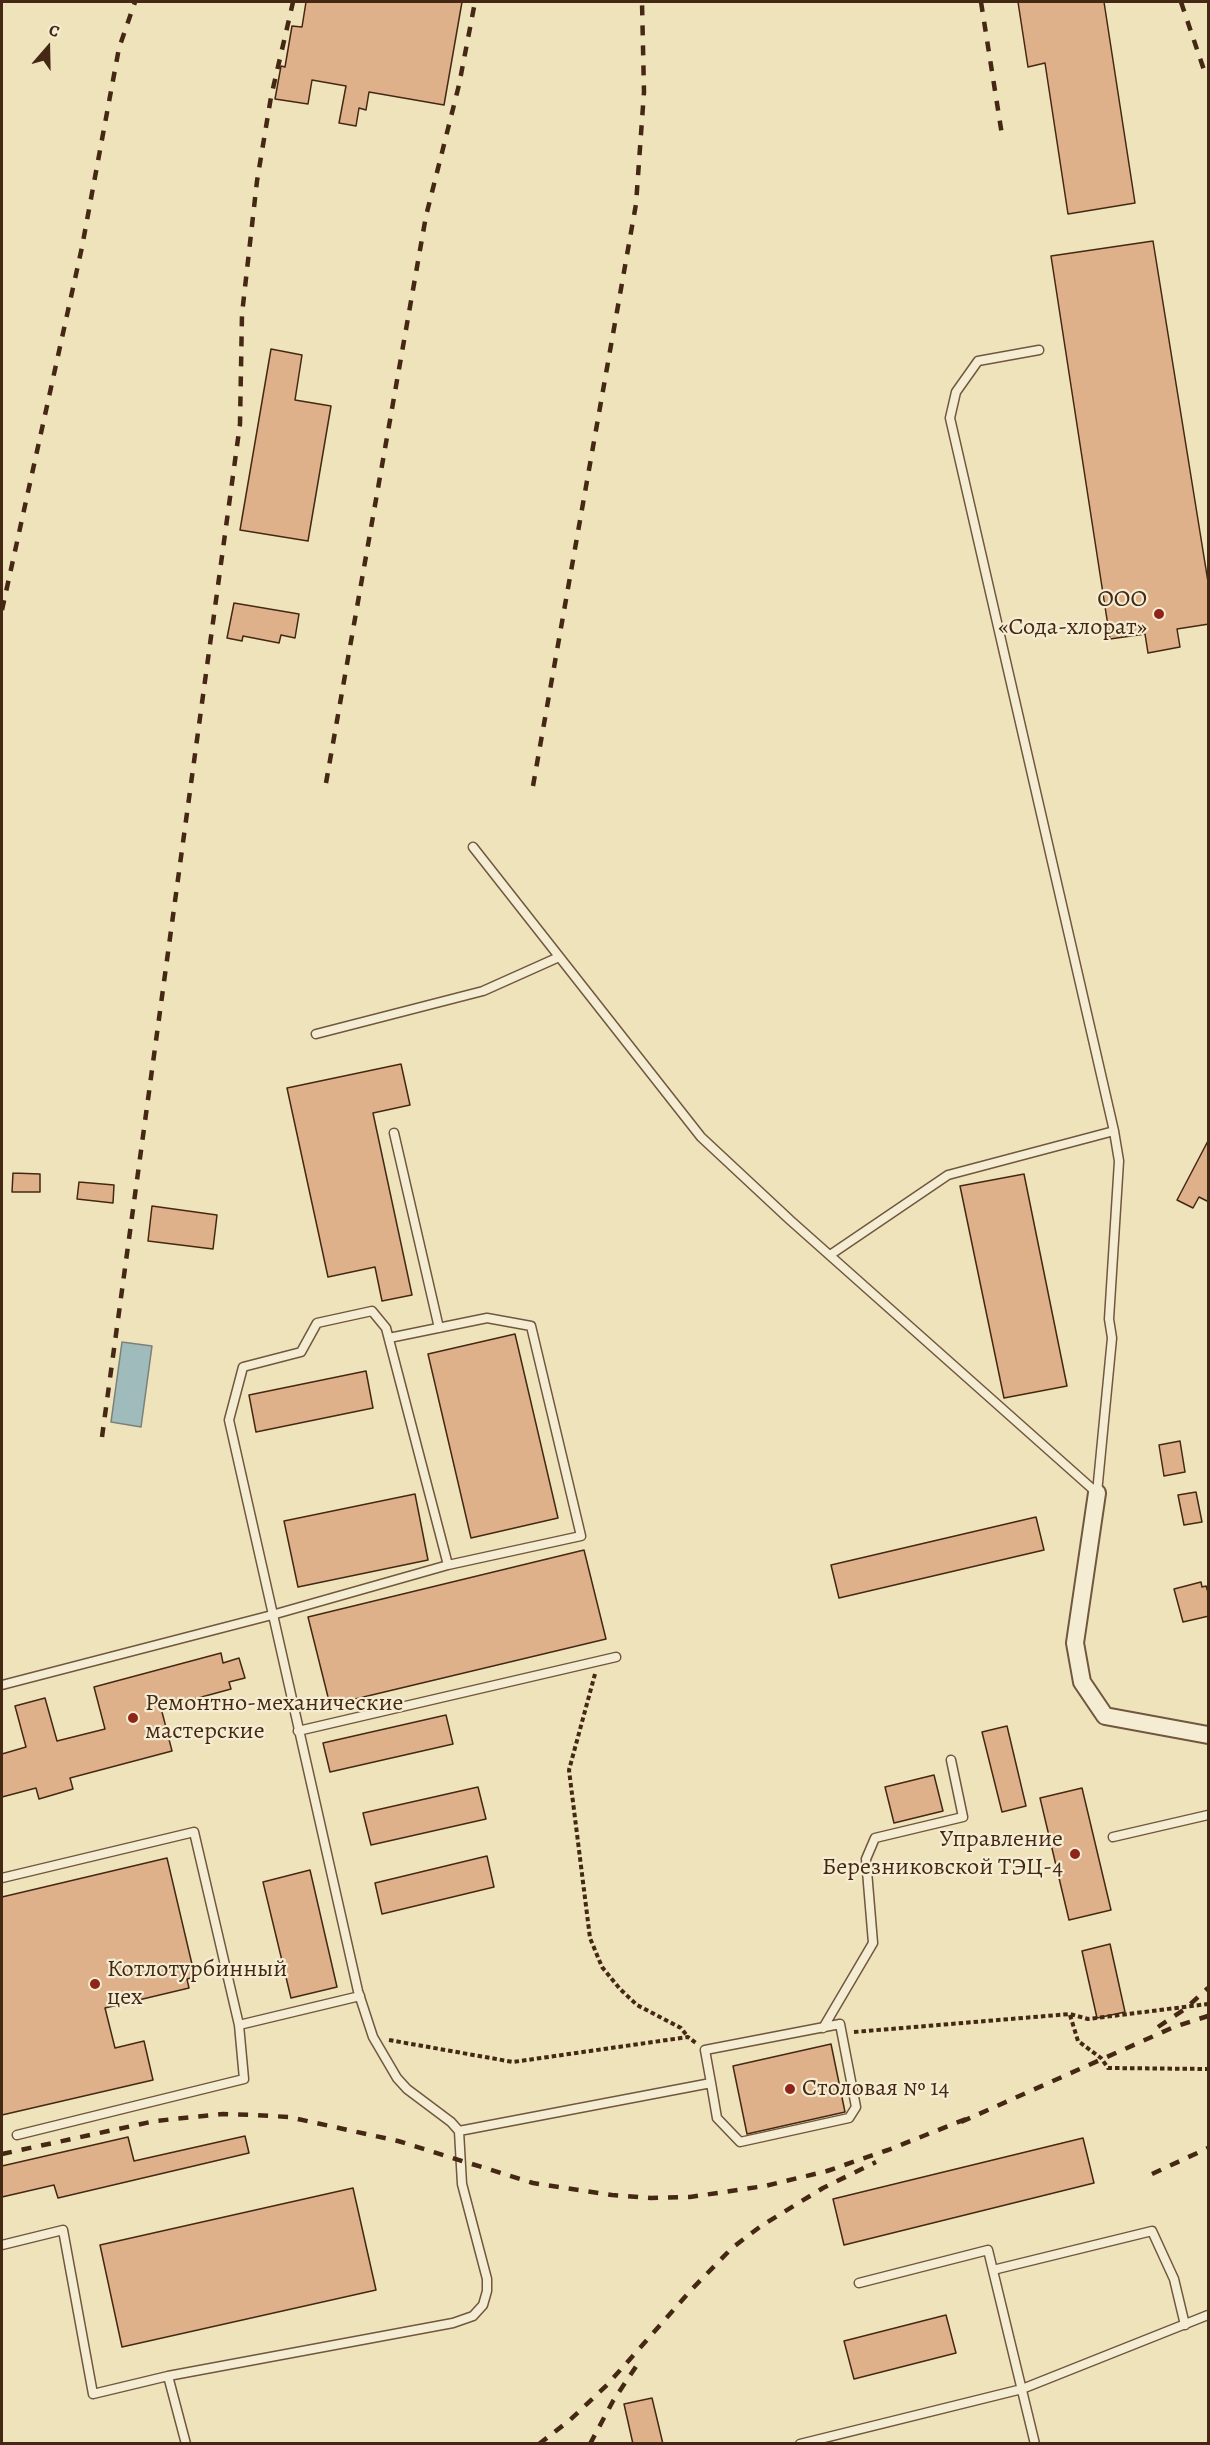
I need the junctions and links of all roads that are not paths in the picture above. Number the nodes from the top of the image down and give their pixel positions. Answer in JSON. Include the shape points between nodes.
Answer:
{"nodes":[{"id":1,"x":1039,"y":350,"type":"dead end"},
{"id":2,"x":473,"y":847,"type":"dead end"},
{"id":3,"x":559,"y":957,"type":"junction"},
{"id":4,"x":316,"y":1034,"type":"dead end"},
{"id":5,"x":1114,"y":1131,"type":"junction"},
{"id":6,"x":394,"y":1132,"type":"dead end"},
{"id":7,"x":830,"y":1256,"type":"junction"},
{"id":8,"x":439,"y":1328,"type":"junction"},
{"id":9,"x":389,"y":1338,"type":"junction"},
{"id":10,"x":1097,"y":1493,"type":"junction"},
{"id":11,"x":448,"y":1565,"type":"junction"},
{"id":12,"x":272,"y":1615,"type":"junction"},
{"id":13,"x":616,"y":1657,"type":"dead end"},
{"id":14,"x":2,"y":1685,"type":"edge"},
{"id":15,"x":298,"y":1731,"type":"junction"},
{"id":16,"x":1209,"y":1735,"type":"edge"},
{"id":17,"x":951,"y":1760,"type":"dead end"},
{"id":18,"x":1209,"y":1815,"type":"edge"},
{"id":19,"x":1113,"y":1837,"type":"dead end"},
{"id":20,"x":2,"y":1878,"type":"edge"},
{"id":21,"x":360,"y":1996,"type":"junction"},
{"id":22,"x":239,"y":2025,"type":"junction"},
{"id":23,"x":823,"y":2028,"type":"junction"},
{"id":24,"x":711,"y":2083,"type":"junction"},
{"id":25,"x":459,"y":2131,"type":"junction"},
{"id":26,"x":17,"y":2135,"type":"dead end"},
{"id":27,"x":2,"y":2245,"type":"edge"},
{"id":28,"x":993,"y":2270,"type":"junction"},
{"id":29,"x":859,"y":2283,"type":"dead end"},
{"id":30,"x":1209,"y":2315,"type":"edge"},
{"id":31,"x":1185,"y":2325,"type":"junction"},
{"id":32,"x":168,"y":2376,"type":"junction"},
{"id":33,"x":1022,"y":2389,"type":"junction"},
{"id":34,"x":186,"y":2444,"type":"edge"},
{"id":35,"x":800,"y":2444,"type":"edge"},
{"id":36,"x":1035,"y":2444,"type":"edge"}],
"edges":[{"from":1,"to":5,"type":"lane","via":[[978,361],[956,392],[950,418]]},
{"from":2,"to":3,"type":"lane"},
{"from":3,"to":4,"type":"lane","via":[[483,991]]},
{"from":3,"to":7,"type":"lane","via":[[701,1137]]},
{"from":5,"to":7,"type":"lane","via":[[948,1175]]},
{"from":5,"to":10,"type":"lane","via":[[1119,1161],[1109,1319],[1113,1338]]},
{"from":6,"to":8,"type":"lane"},
{"from":7,"to":10,"type":"lane"},
{"from":8,"to":9,"type":"lane"},
{"from":8,"to":11,"type":"lane","via":[[488,1318],[531,1326],[581,1536]]},
{"from":9,"to":11,"type":"lane"},
{"from":9,"to":12,"type":"lane","via":[[372,1311],[317,1323],[301,1352],[243,1367],[229,1420]]},
{"from":10,"to":16,"type":"street","via":[[1075,1643],[1083,1682],[1105,1716]]},
{"from":11,"to":12,"type":"lane"},
{"from":12,"to":14,"type":"lane"},
{"from":12,"to":15,"type":"lane"},
{"from":13,"to":15,"type":"lane"},
{"from":15,"to":21,"type":"lane"},
{"from":17,"to":23,"type":"lane","via":[[963,1817],[875,1838],[866,1859],[873,1943]]},
{"from":18,"to":19,"type":"lane"},
{"from":20,"to":22,"type":"lane","via":[[194,1833]]},
{"from":21,"to":22,"type":"lane"},
{"from":21,"to":25,"type":"lane","via":[[373,2037],[397,2078]]},
{"from":22,"to":26,"type":"lane","via":[[244,2079]]},
{"from":23,"to":24,"type":"lane","via":[[705,2050]]},
{"from":23,"to":24,"type":"lane","via":[[840,2024],[856,2107],[849,2118],[740,2142],[717,2118]]},
{"from":24,"to":25,"type":"lane"},
{"from":25,"to":32,"type":"lane","via":[[462,2184],[487,2279],[483,2305],[472,2316],[453,2323]]},
{"from":27,"to":32,"type":"lane","via":[[63,2230],[93,2394]]},
{"from":28,"to":29,"type":"lane","via":[[988,2250]]},
{"from":28,"to":31,"type":"lane","via":[[1152,2231],[1174,2279]]},
{"from":28,"to":33,"type":"lane"},
{"from":30,"to":31,"type":"lane"},
{"from":31,"to":33,"type":"lane"},
{"from":32,"to":34,"type":"lane"},
{"from":33,"to":35,"type":"lane"},
{"from":33,"to":36,"type":"lane"}]}
